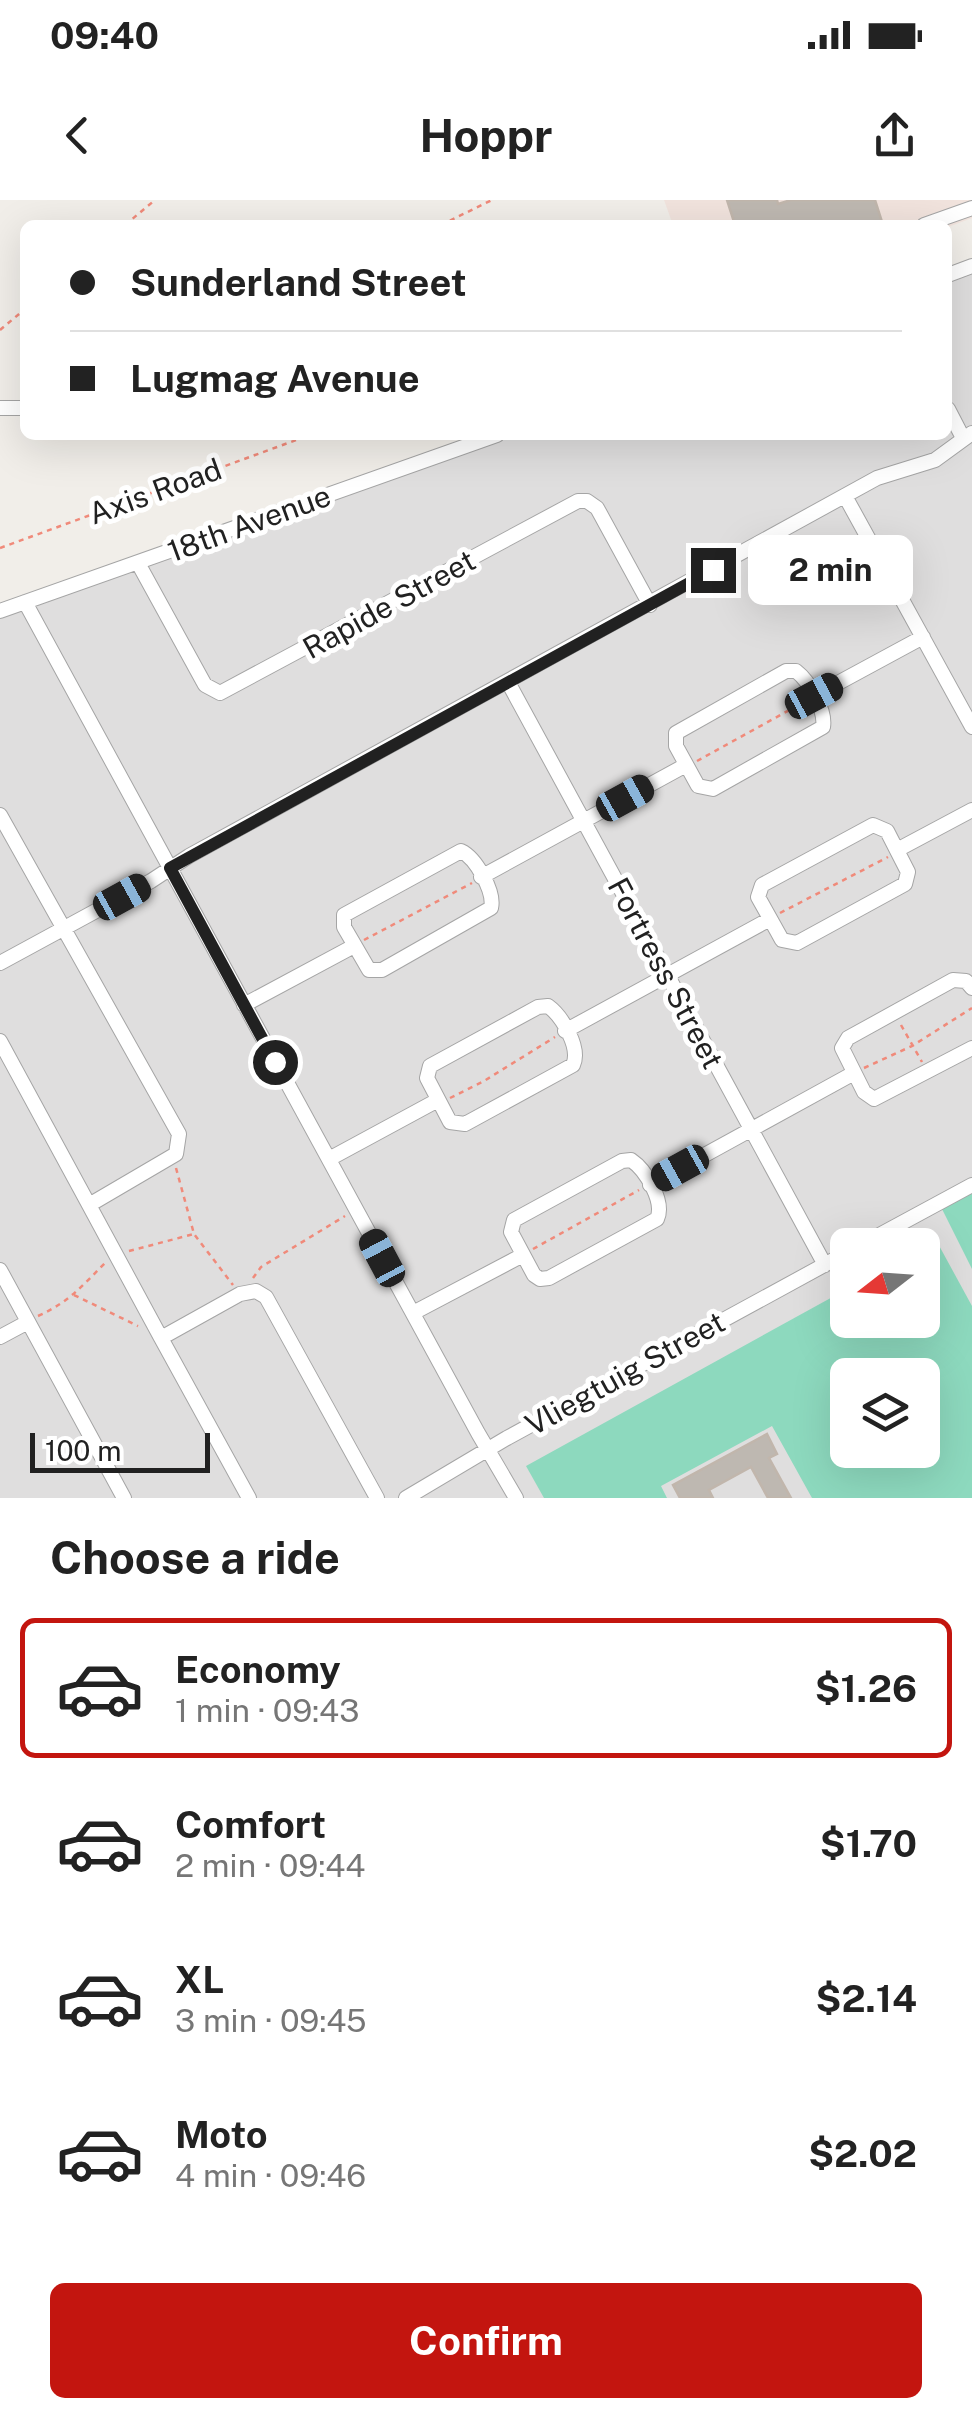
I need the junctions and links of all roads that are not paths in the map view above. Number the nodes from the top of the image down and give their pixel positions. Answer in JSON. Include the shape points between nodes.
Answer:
{"nodes":[{"id":1,"x":972,"y":208,"type":"edge"},
{"id":2,"x":938,"y":220,"type":"edge"},
{"id":3,"x":952,"y":414,"type":"edge"},
{"id":4,"x":968,"y":436,"type":"edge"},
{"id":5,"x":484,"y":440,"type":"edge"},
{"id":6,"x":846,"y":496,"type":"junction"},
{"id":7,"x":767,"y":540,"type":"junction"},
{"id":8,"x":138,"y":563,"type":"junction"},
{"id":9,"x":890,"y":577,"type":"junction"},
{"id":10,"x":26,"y":602,"type":"junction"},
{"id":11,"x":650,"y":605,"type":"junction"},
{"id":12,"x":0,"y":611,"type":"edge"},
{"id":13,"x":923,"y":638,"type":"junction"},
{"id":14,"x":508,"y":682,"type":"junction"},
{"id":15,"x":814,"y":696,"type":"junction"},
{"id":16,"x":972,"y":727,"type":"edge"},
{"id":17,"x":686,"y":765,"type":"junction"},
{"id":18,"x":972,"y":810,"type":"edge"},
{"id":19,"x":0,"y":815,"type":"edge"},
{"id":20,"x":584,"y":821,"type":"junction"},
{"id":21,"x":897,"y":850,"type":"junction"},
{"id":22,"x":170,"y":868,"type":"junction"},
{"id":23,"x":482,"y":877,"type":"junction"},
{"id":24,"x":770,"y":919,"type":"junction"},
{"id":25,"x":64,"y":928,"type":"junction"},
{"id":26,"x":354,"y":946,"type":"junction"},
{"id":27,"x":0,"y":964,"type":"edge"},
{"id":28,"x":667,"y":975,"type":"junction"},
{"id":29,"x":972,"y":988,"type":"edge"},
{"id":30,"x":244,"y":1005,"type":"junction"},
{"id":31,"x":566,"y":1031,"type":"junction"},
{"id":32,"x":0,"y":1041,"type":"edge"},
{"id":33,"x":972,"y":1048,"type":"edge"},
{"id":34,"x":854,"y":1074,"type":"junction"},
{"id":35,"x":438,"y":1100,"type":"junction"},
{"id":36,"x":751,"y":1130,"type":"junction"},
{"id":37,"x":328,"y":1159,"type":"junction"},
{"id":38,"x":650,"y":1185,"type":"junction"},
{"id":39,"x":972,"y":1185,"type":"edge"},
{"id":40,"x":89,"y":1205,"type":"junction"},
{"id":41,"x":892,"y":1228,"type":"edge"},
{"id":42,"x":522,"y":1255,"type":"junction"},
{"id":43,"x":830,"y":1261,"type":"edge"},
{"id":44,"x":824,"y":1264,"type":"junction"},
{"id":45,"x":0,"y":1270,"type":"edge"},
{"id":46,"x":413,"y":1313,"type":"junction"},
{"id":47,"x":28,"y":1322,"type":"junction"},
{"id":48,"x":0,"y":1336,"type":"edge"},
{"id":49,"x":162,"y":1338,"type":"junction"},
{"id":50,"x":489,"y":1450,"type":"junction"},
{"id":51,"x":124,"y":1498,"type":"edge"},
{"id":52,"x":249,"y":1498,"type":"edge"},
{"id":53,"x":376,"y":1498,"type":"edge"},
{"id":54,"x":406,"y":1498,"type":"edge"},
{"id":55,"x":516,"y":1498,"type":"edge"}],
"edges":[{"from":1,"to":2,"type":"street"},
{"from":3,"to":4,"type":"street"},
{"from":4,"to":6,"type":"street","via":[[935,460],[896,470]]},
{"from":5,"to":8,"type":"street","name":"18th Avenue"},
{"from":6,"to":7,"type":"street"},
{"from":6,"to":9,"type":"street"},
{"from":7,"to":9,"type":"lane","via":[[794,579],[823,594],[861,592]]},
{"from":7,"to":11,"type":"street"},
{"from":8,"to":10,"type":"street","name":"18th Avenue"},
{"from":8,"to":11,"type":"street","name":"Rapide Street","via":[[205,686],[220,692],[578,501],[597,508]]},
{"from":9,"to":13,"type":"street"},
{"from":10,"to":12,"type":"street","name":"18th Avenue"},
{"from":10,"to":22,"type":"street"},
{"from":11,"to":14,"type":"street"},
{"from":13,"to":15,"type":"street"},
{"from":13,"to":16,"type":"street"},
{"from":14,"to":20,"type":"street","name":"Fortress Street"},
{"from":14,"to":22,"type":"street"},
{"from":15,"to":17,"type":"street","via":[[824,718],[821,730],[714,789],[698,786]]},
{"from":15,"to":17,"type":"street","via":[[801,674],[786,672],[678,731],[675,743]]},
{"from":17,"to":20,"type":"street"},
{"from":18,"to":21,"type":"street"},
{"from":19,"to":25,"type":"street"},
{"from":20,"to":23,"type":"street"},
{"from":20,"to":28,"type":"street","name":"Fortress Street"},
{"from":21,"to":24,"type":"street","via":[[908,872],[905,884],[797,943],[782,940]]},
{"from":21,"to":24,"type":"street","via":[[876,824],[817,854],[760,888]]},
{"from":22,"to":25,"type":"street"},
{"from":22,"to":30,"type":"street"},
{"from":23,"to":26,"type":"street","via":[[460,852],[419,872],[346,912],[343,924]]},
{"from":23,"to":26,"type":"street","via":[[493,899],[489,911],[382,970],[369,970]]},
{"from":24,"to":28,"type":"street"},
{"from":25,"to":27,"type":"street"},
{"from":25,"to":40,"type":"street","via":[[179,1134],[172,1157]]},
{"from":26,"to":30,"type":"street"},
{"from":28,"to":31,"type":"street"},
{"from":28,"to":36,"type":"street","name":"Fortress Street"},
{"from":29,"to":34,"type":"street","via":[[956,979],[846,1039],[842,1052]]},
{"from":30,"to":37,"type":"street"},
{"from":31,"to":35,"type":"street","via":[[553,1009],[538,1007],[430,1066],[427,1078]]},
{"from":31,"to":35,"type":"street","via":[[575,1062],[536,1086],[459,1126]]},
{"from":32,"to":40,"type":"street"},
{"from":33,"to":34,"type":"street","via":[[874,1099]]},
{"from":34,"to":36,"type":"street"},
{"from":35,"to":37,"type":"street"},
{"from":36,"to":38,"type":"street"},
{"from":36,"to":44,"type":"street","name":"Fortress Street"},
{"from":37,"to":46,"type":"street"},
{"from":38,"to":42,"type":"street","via":[[660,1213],[637,1230],[546,1279],[534,1276]]},
{"from":38,"to":42,"type":"street","via":[[637,1163],[625,1160],[517,1218],[511,1232]]},
{"from":39,"to":41,"type":"street"},
{"from":40,"to":49,"type":"street"},
{"from":42,"to":46,"type":"street"},
{"from":43,"to":44,"type":"street","name":"Vliegtuig Street"},
{"from":44,"to":50,"type":"street","name":"Vliegtuig Street"},
{"from":45,"to":47,"type":"street"},
{"from":46,"to":50,"type":"street"},
{"from":47,"to":48,"type":"street"},
{"from":47,"to":51,"type":"street"},
{"from":49,"to":52,"type":"street"},
{"from":49,"to":53,"type":"street","via":[[240,1294],[266,1297]]},
{"from":50,"to":54,"type":"street","name":"Vliegtuig Street"},
{"from":50,"to":55,"type":"street"}]}
